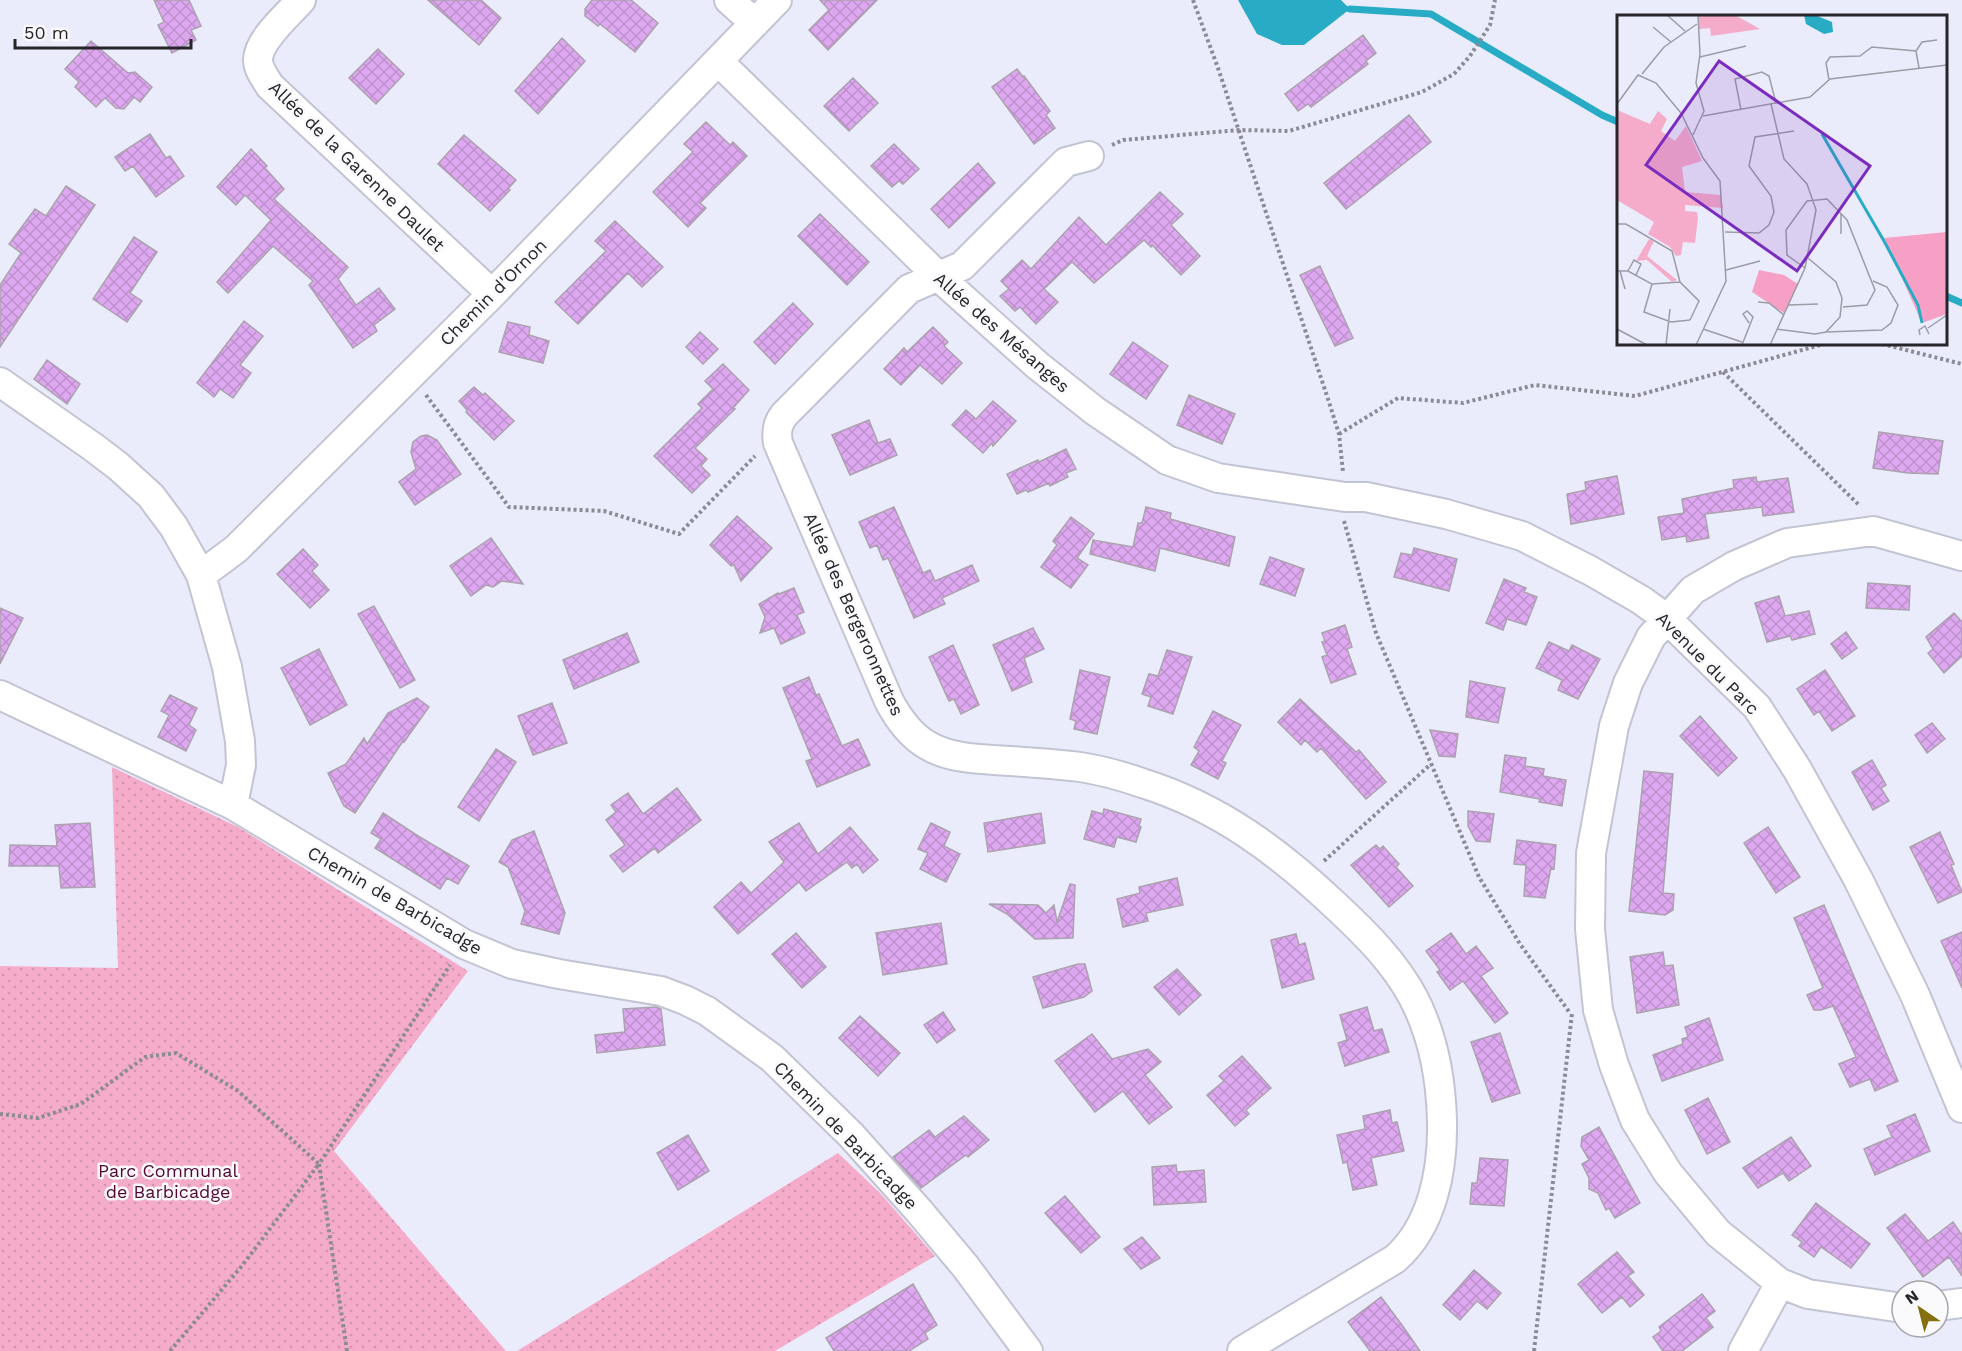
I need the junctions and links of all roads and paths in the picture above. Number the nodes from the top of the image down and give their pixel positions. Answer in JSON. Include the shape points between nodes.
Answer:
{"nodes":[{"id":1,"x":302,"y":0,"type":"edge"},
{"id":2,"x":729,"y":0,"type":"edge"},
{"id":3,"x":777,"y":0,"type":"edge"},
{"id":4,"x":1495,"y":0,"type":"edge"},
{"id":5,"x":755,"y":23,"type":"junction"},
{"id":6,"x":719,"y":62,"type":"junction"},
{"id":7,"x":1089,"y":156,"type":"joint"},
{"id":8,"x":938,"y":276,"type":"junction"},
{"id":9,"x":492,"y":294,"type":"junction"},
{"id":10,"x":1820,"y":345,"type":"edge"},
{"id":11,"x":1886,"y":345,"type":"edge"},
{"id":12,"x":1962,"y":364,"type":"edge"},
{"id":13,"x":1723,"y":372,"type":"junction"},
{"id":14,"x":411,"y":374,"type":"junction"},
{"id":15,"x":0,"y":382,"type":"edge"},
{"id":16,"x":777,"y":434,"type":"junction"},
{"id":17,"x":1339,"y":434,"type":"dead end"},
{"id":18,"x":1345,"y":497,"type":"joint"},
{"id":19,"x":1873,"y":531,"type":"junction"},
{"id":20,"x":1962,"y":556,"type":"edge"},
{"id":21,"x":201,"y":575,"type":"junction"},
{"id":22,"x":1666,"y":618,"type":"junction"},
{"id":23,"x":0,"y":695,"type":"edge"},
{"id":24,"x":1431,"y":764,"type":"dead end"},
{"id":25,"x":233,"y":806,"type":"junction"},
{"id":26,"x":1306,"y":878,"type":"junction"},
{"id":27,"x":464,"y":944,"type":"junction"},
{"id":28,"x":1598,"y":1010,"type":"junction"},
{"id":29,"x":1962,"y":1108,"type":"edge"},
{"id":30,"x":0,"y":1114,"type":"edge"},
{"id":31,"x":319,"y":1164,"type":"junction"},
{"id":32,"x":1780,"y":1283,"type":"junction"},
{"id":33,"x":1890,"y":1306,"type":"edge"},
{"id":34,"x":170,"y":1351,"type":"edge"},
{"id":35,"x":347,"y":1351,"type":"edge"},
{"id":36,"x":1028,"y":1351,"type":"edge"},
{"id":37,"x":1242,"y":1351,"type":"edge"},
{"id":38,"x":1534,"y":1351,"type":"edge"},
{"id":39,"x":1743,"y":1351,"type":"edge"}],
"edges":[{"from":1,"to":9,"type":"street","name":"Allée de la Garenne Daulet","via":[[259,51],[258,63],[270,86]]},
{"from":2,"to":5,"type":"street"},
{"from":3,"to":5,"type":"street","name":"Chemin d'Ornon"},
{"from":4,"to":7,"type":"path","via":[[1490,25],[1470,56],[1454,74],[1422,92],[1290,131],[1239,130],[1123,140]]},
{"from":5,"to":6,"type":"street","name":"Chemin d'Ornon"},
{"from":6,"to":8,"type":"street","name":"Allée des Mésanges"},
{"from":6,"to":9,"type":"street","name":"Chemin d'Ornon"},
{"from":7,"to":8,"type":"street","via":[[1066,162],[962,266]]},
{"from":8,"to":16,"type":"street","via":[[909,289],[784,415]]},
{"from":8,"to":18,"type":"street","name":"Allée des Mésanges","via":[[1037,365],[1167,460],[1218,478]]},
{"from":9,"to":14,"type":"street","name":"Chemin d'Ornon"},
{"from":10,"to":13,"type":"path"},
{"from":11,"to":12,"type":"path"},
{"from":13,"to":17,"type":"path","via":[[1635,396],[1535,384],[1463,403],[1398,398]]},
{"from":13,"to":19,"type":"path","via":[[1866,512]]},
{"from":14,"to":16,"type":"path","via":[[509,507],[604,511],[679,534]]},
{"from":14,"to":21,"type":"street","name":"Chemin d'Ornon","via":[[236,549]]},
{"from":15,"to":21,"type":"street","via":[[101,453],[151,496]]},
{"from":16,"to":26,"type":"street","name":"Allée des Bergeronnettes","via":[[889,701],[917,738],[937,750],[966,758],[1082,768],[1142,783],[1191,802],[1243,830]]},
{"from":18,"to":22,"type":"street","name":"Avenue du Parc","via":[[1366,497],[1446,514],[1522,536],[1592,571]]},
{"from":19,"to":20,"type":"street"},
{"from":19,"to":22,"type":"street","via":[[1787,543],[1734,566],[1693,590]]},
{"from":21,"to":25,"type":"street","via":[[227,667],[240,741]]},
{"from":22,"to":28,"type":"street","via":[[1651,637],[1628,683],[1614,726],[1591,853],[1590,929]]},
{"from":22,"to":29,"type":"street","name":"Avenue du Parc","via":[[1757,707],[1797,769],[1858,879],[1915,995]]},
{"from":23,"to":25,"type":"street","name":"Chemin de Barbicadge"},
{"from":24,"to":26,"type":"path"},
{"from":25,"to":27,"type":"street","name":"Chemin de Barbicadge"},
{"from":26,"to":37,"type":"street","name":"Allée des Bergeronnettes","via":[[1387,958],[1413,999],[1434,1051],[1442,1120],[1440,1160],[1427,1212],[1404,1251]]},
{"from":27,"to":31,"type":"path"},
{"from":27,"to":36,"type":"street","name":"Chemin de Barbicadge","via":[[512,964],[661,991],[685,999],[744,1036],[802,1086],[887,1174],[965,1266]]},
{"from":28,"to":32,"type":"street","via":[[1635,1120],[1668,1173],[1718,1233]]},
{"from":28,"to":38,"type":"path","via":[[1570,1013]]},
{"from":30,"to":31,"type":"path","via":[[38,1118],[81,1104],[145,1057],[176,1053],[238,1091]]},
{"from":31,"to":34,"type":"path"},
{"from":31,"to":35,"type":"path"},
{"from":32,"to":33,"type":"street","via":[[1808,1293]]},
{"from":32,"to":39,"type":"street"}]}
